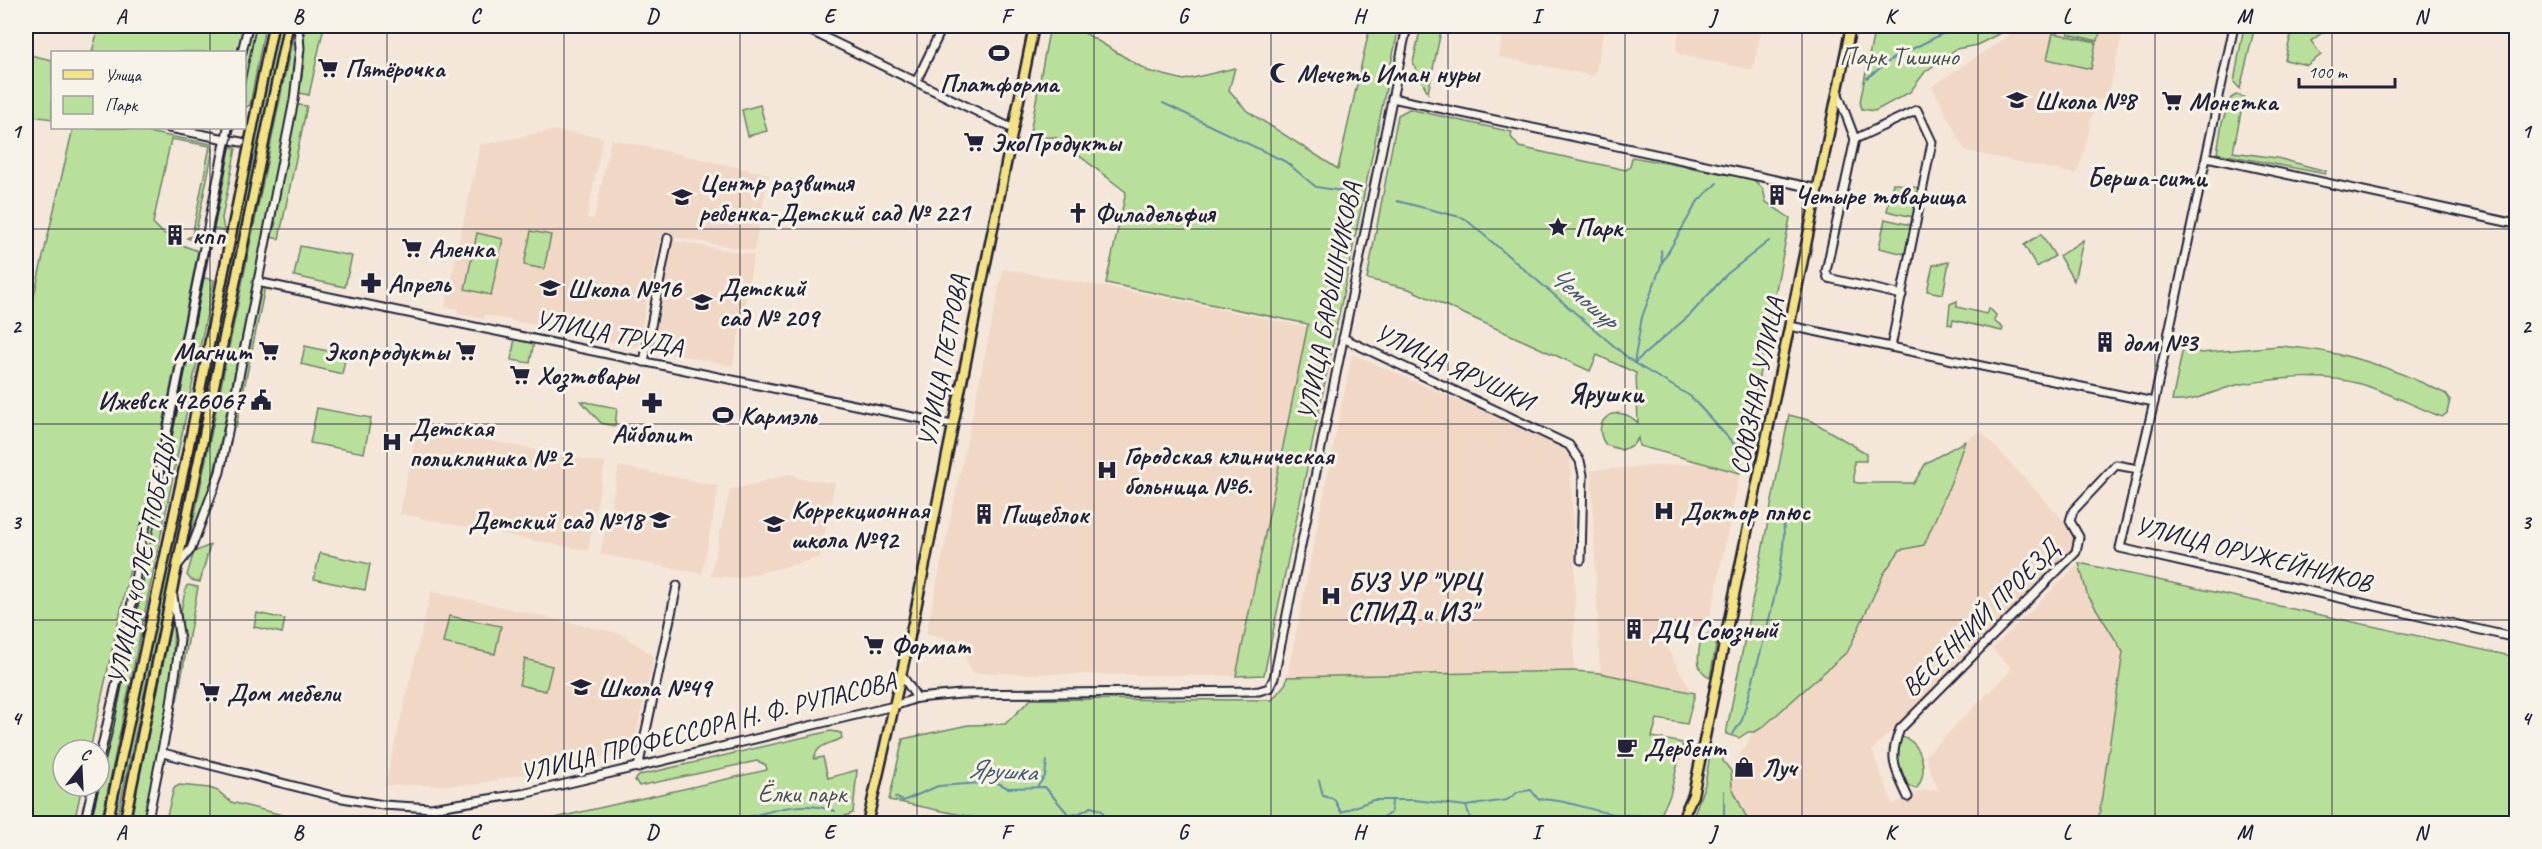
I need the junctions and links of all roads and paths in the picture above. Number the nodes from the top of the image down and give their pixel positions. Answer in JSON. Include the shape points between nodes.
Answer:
{"nodes":[{"id":1,"x":248,"y":26,"type":"edge"},
{"id":2,"x":273,"y":26,"type":"edge"},
{"id":3,"x":288,"y":26,"type":"edge"},
{"id":4,"x":298,"y":26,"type":"edge"},
{"id":5,"x":801,"y":26,"type":"edge"},
{"id":6,"x":943,"y":26,"type":"edge"},
{"id":7,"x":1034,"y":26,"type":"edge"},
{"id":8,"x":1407,"y":26,"type":"edge"},
{"id":9,"x":1851,"y":26,"type":"edge"},
{"id":10,"x":2234,"y":26,"type":"edge"},
{"id":11,"x":242,"y":51,"type":"edge"},
{"id":12,"x":916,"y":82,"type":"junction"},
{"id":13,"x":1837,"y":90,"type":"junction"},
{"id":14,"x":1392,"y":98,"type":"junction"},
{"id":15,"x":174,"y":129,"type":"edge"},
{"id":16,"x":228,"y":129,"type":"edge"},
{"id":17,"x":1013,"y":129,"type":"junction"},
{"id":18,"x":251,"y":132,"type":"junction"},
{"id":19,"x":225,"y":139,"type":"junction"},
{"id":20,"x":1855,"y":140,"type":"junction"},
{"id":21,"x":241,"y":142,"type":"junction"},
{"id":22,"x":247,"y":155,"type":"junction"},
{"id":23,"x":2207,"y":157,"type":"junction"},
{"id":24,"x":1818,"y":189,"type":"junction"},
{"id":25,"x":2517,"y":224,"type":"edge"},
{"id":26,"x":668,"y":238,"type":"dead end"},
{"id":27,"x":257,"y":282,"type":"junction"},
{"id":28,"x":1902,"y":295,"type":"junction"},
{"id":29,"x":1791,"y":326,"type":"junction"},
{"id":30,"x":1343,"y":338,"type":"junction"},
{"id":31,"x":1892,"y":347,"type":"junction"},
{"id":32,"x":644,"y":362,"type":"junction"},
{"id":33,"x":2154,"y":402,"type":"junction"},
{"id":34,"x":952,"y":424,"type":"junction"},
{"id":35,"x":2138,"y":469,"type":"junction"},
{"id":36,"x":1581,"y":560,"type":"dead end"},
{"id":37,"x":178,"y":565,"type":"junction"},
{"id":38,"x":677,"y":586,"type":"dead end"},
{"id":39,"x":172,"y":592,"type":"junction"},
{"id":40,"x":2517,"y":638,"type":"edge"},
{"id":41,"x":901,"y":674,"type":"junction"},
{"id":42,"x":1269,"y":688,"type":"joint"},
{"id":43,"x":917,"y":698,"type":"junction"},
{"id":44,"x":894,"y":706,"type":"junction"},
{"id":45,"x":104,"y":738,"type":"edge"},
{"id":46,"x":163,"y":753,"type":"junction"},
{"id":47,"x":638,"y":768,"type":"junction"},
{"id":48,"x":1908,"y":797,"type":"dead end"},
{"id":49,"x":90,"y":798,"type":"edge"},
{"id":50,"x":84,"y":824,"type":"edge"},
{"id":51,"x":106,"y":824,"type":"edge"},
{"id":52,"x":124,"y":824,"type":"edge"},
{"id":53,"x":147,"y":824,"type":"edge"},
{"id":54,"x":867,"y":824,"type":"edge"},
{"id":55,"x":1680,"y":824,"type":"edge"}],
"edges":[{"from":1,"to":11,"type":"street"},
{"from":2,"to":18,"type":"main road","name":"УЛИЦА 40 ЛЕТ ПОБЕДЫ"},
{"from":3,"to":37,"type":"main road","name":"УЛИЦА 40 ЛЕТ ПОБЕДЫ"},
{"from":4,"to":27,"type":"street","name":"УЛИЦА 40 ЛЕТ ПОБЕДЫ","via":[[300,48],[294,100]]},
{"from":5,"to":12,"type":"street"},
{"from":6,"to":12,"type":"street"},
{"from":7,"to":17,"type":"main road","name":"УЛИЦА ПЕТРОВА"},
{"from":8,"to":14,"type":"street","name":"УЛИЦА БАРЫШНИКОВА"},
{"from":9,"to":13,"type":"main road","name":"СОЮЗНАЯ УЛИЦА"},
{"from":10,"to":23,"type":"street","name":"УЛИЦА ОРУЖЕЙНИКОВ"},
{"from":12,"to":17,"type":"street"},
{"from":13,"to":20,"type":"street"},
{"from":13,"to":24,"type":"main road","name":"СОЮЗНАЯ УЛИЦА"},
{"from":14,"to":24,"type":"street"},
{"from":14,"to":30,"type":"street","name":"УЛИЦА БАРЫШНИКОВА"},
{"from":15,"to":19,"type":"street"},
{"from":16,"to":19,"type":"street","name":"УЛИЦА 40 ЛЕТ ПОБЕДЫ"},
{"from":17,"to":34,"type":"main road","name":"УЛИЦА ПЕТРОВА"},
{"from":18,"to":21,"type":"street"},
{"from":18,"to":22,"type":"main road","name":"УЛИЦА 40 ЛЕТ ПОБЕДЫ"},
{"from":19,"to":21,"type":"street"},
{"from":19,"to":45,"type":"street","name":"УЛИЦА 40 ЛЕТ ПОБЕДЫ"},
{"from":20,"to":28,"type":"street","via":[[1826,271],[1828,278]]},
{"from":20,"to":28,"type":"street","via":[[1917,110],[1932,142]]},
{"from":21,"to":22,"type":"street"},
{"from":22,"to":51,"type":"main road","name":"УЛИЦА 40 ЛЕТ ПОБЕДЫ"},
{"from":23,"to":25,"type":"street"},
{"from":23,"to":33,"type":"street","name":"УЛИЦА ОРУЖЕЙНИКОВ"},
{"from":24,"to":29,"type":"main road","name":"СОЮЗНАЯ УЛИЦА"},
{"from":26,"to":32,"type":"street"},
{"from":27,"to":32,"type":"street","name":"УЛИЦА ТРУДА"},
{"from":27,"to":37,"type":"street","name":"УЛИЦА 40 ЛЕТ ПОБЕДЫ","via":[[220,472],[191,549]]},
{"from":28,"to":31,"type":"street"},
{"from":29,"to":31,"type":"street"},
{"from":29,"to":55,"type":"main road","name":"СОЮЗНАЯ УЛИЦА","via":[[1693,795]]},
{"from":30,"to":36,"type":"street","name":"УЛИЦА ЯРУШКИ","via":[[1569,445],[1580,461],[1582,475]]},
{"from":30,"to":42,"type":"street","name":"УЛИЦА БАРЫШНИКОВА","via":[[1277,667]]},
{"from":31,"to":33,"type":"street"},
{"from":32,"to":34,"type":"street","name":"УЛИЦА ТРУДА"},
{"from":33,"to":35,"type":"street","name":"УЛИЦА ОРУЖЕЙНИКОВ"},
{"from":34,"to":41,"type":"main road","name":"УЛИЦА ПЕТРОВА"},
{"from":35,"to":40,"type":"street","name":"УЛИЦА ОРУЖЕЙНИКОВ","via":[[2120,548]]},
{"from":35,"to":48,"type":"street","name":"ВЕСЕННИЙ ПРОЕЗД","via":[[2116,465],[2076,508],[2070,521],[2079,537],[2076,552],[1900,729],[1893,746],[1893,764]]},
{"from":37,"to":39,"type":"main road","name":"УЛИЦА 40 ЛЕТ ПОБЕДЫ"},
{"from":38,"to":47,"type":"street"},
{"from":39,"to":46,"type":"street","name":"УЛИЦА 40 ЛЕТ ПОБЕДЫ","via":[[180,640]]},
{"from":39,"to":52,"type":"main road","name":"УЛИЦА 40 ЛЕТ ПОБЕДЫ"},
{"from":41,"to":43,"type":"street"},
{"from":41,"to":44,"type":"main road","name":"УЛИЦА ПЕТРОВА"},
{"from":42,"to":43,"type":"street","name":"УЛИЦА ПРОФЕССОРА Н. Ф. РУПАСОВА"},
{"from":43,"to":44,"type":"street","name":"УЛИЦА ПРОФЕССОРА Н. Ф. РУПАСОВА"},
{"from":44,"to":47,"type":"street","name":"УЛИЦА ПРОФЕССОРА Н. Ф. РУПАСОВА"},
{"from":44,"to":54,"type":"main road","name":"УЛИЦА ПЕТРОВА"},
{"from":46,"to":47,"type":"street","name":"УЛИЦА ПРОФЕССОРА Н. Ф. РУПАСОВА","via":[[337,797],[431,808],[527,793]]},
{"from":46,"to":53,"type":"street","name":"УЛИЦА 40 ЛЕТ ПОБЕДЫ"},
{"from":49,"to":50,"type":"street"}]}
